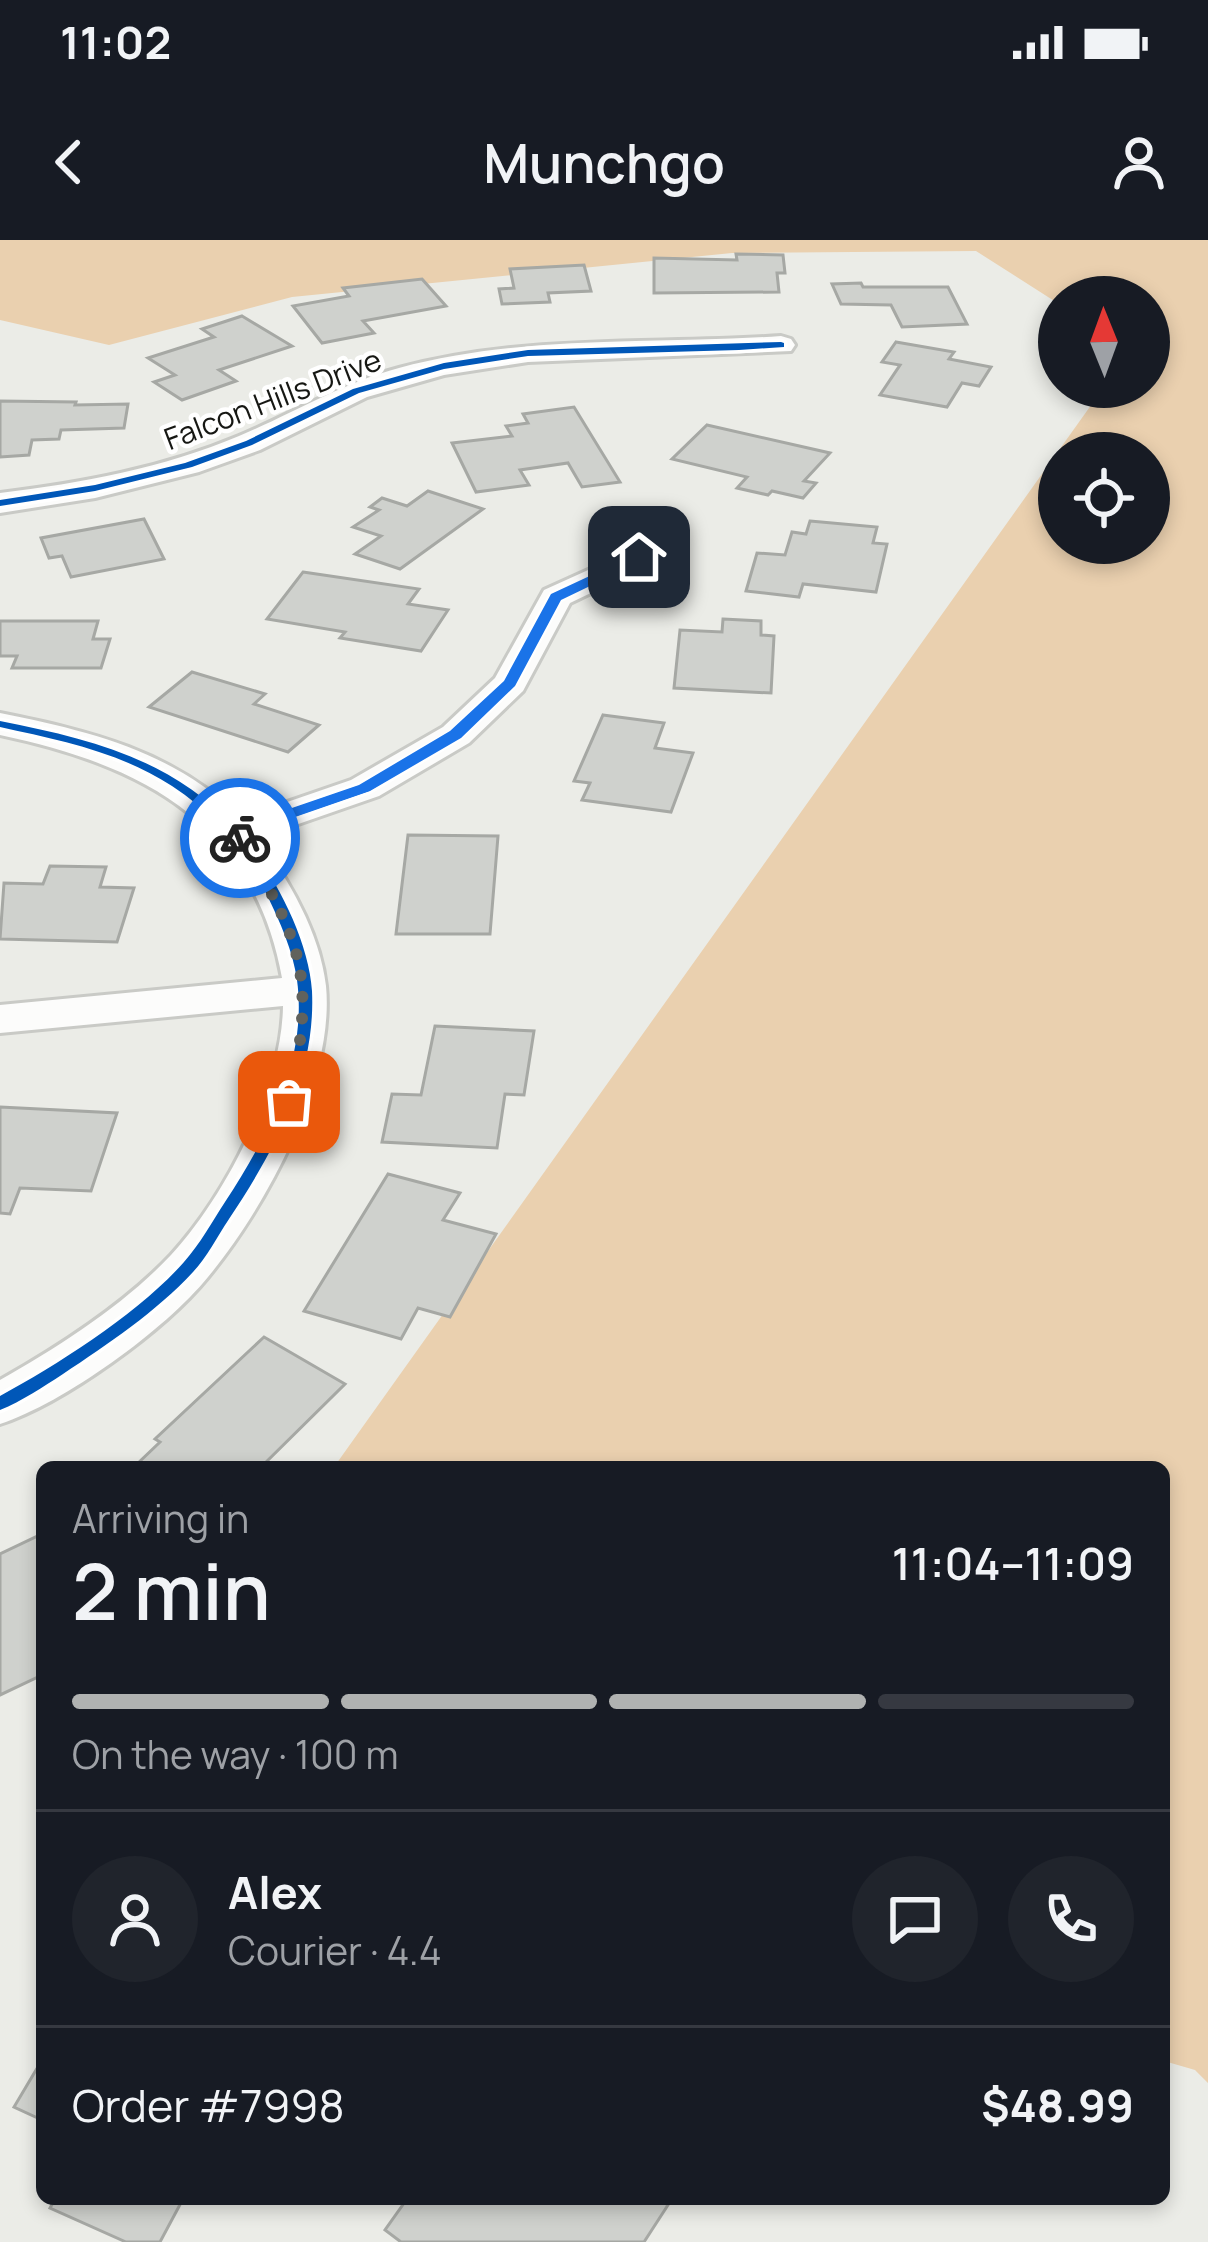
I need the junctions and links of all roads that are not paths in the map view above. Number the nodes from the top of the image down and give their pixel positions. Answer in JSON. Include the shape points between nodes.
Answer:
{"nodes":[{"id":1,"x":781,"y":345,"type":"dead end"},
{"id":2,"x":0,"y":503,"type":"edge"},
{"id":3,"x":639,"y":557,"type":"dead end"},
{"id":4,"x":0,"y":724,"type":"edge"},
{"id":5,"x":237,"y":832,"type":"junction"},
{"id":6,"x":305,"y":990,"type":"junction"},
{"id":7,"x":0,"y":1019,"type":"edge"},
{"id":8,"x":0,"y":1404,"type":"edge"}],
"edges":[{"from":1,"to":2,"type":"street","name":"Falcon Hills Drive","via":[[556,350],[446,365],[354,391],[248,443],[167,471]]},
{"from":3,"to":5,"type":"street","via":[[556,597],[510,683],[455,735],[365,788]]},
{"from":4,"to":5,"type":"street","via":[[71,738],[158,772]]},
{"from":5,"to":6,"type":"street","via":[[297,946]]},
{"from":6,"to":7,"type":"street"},
{"from":6,"to":8,"type":"street","via":[[289,1102],[187,1269],[45,1381]]}]}
